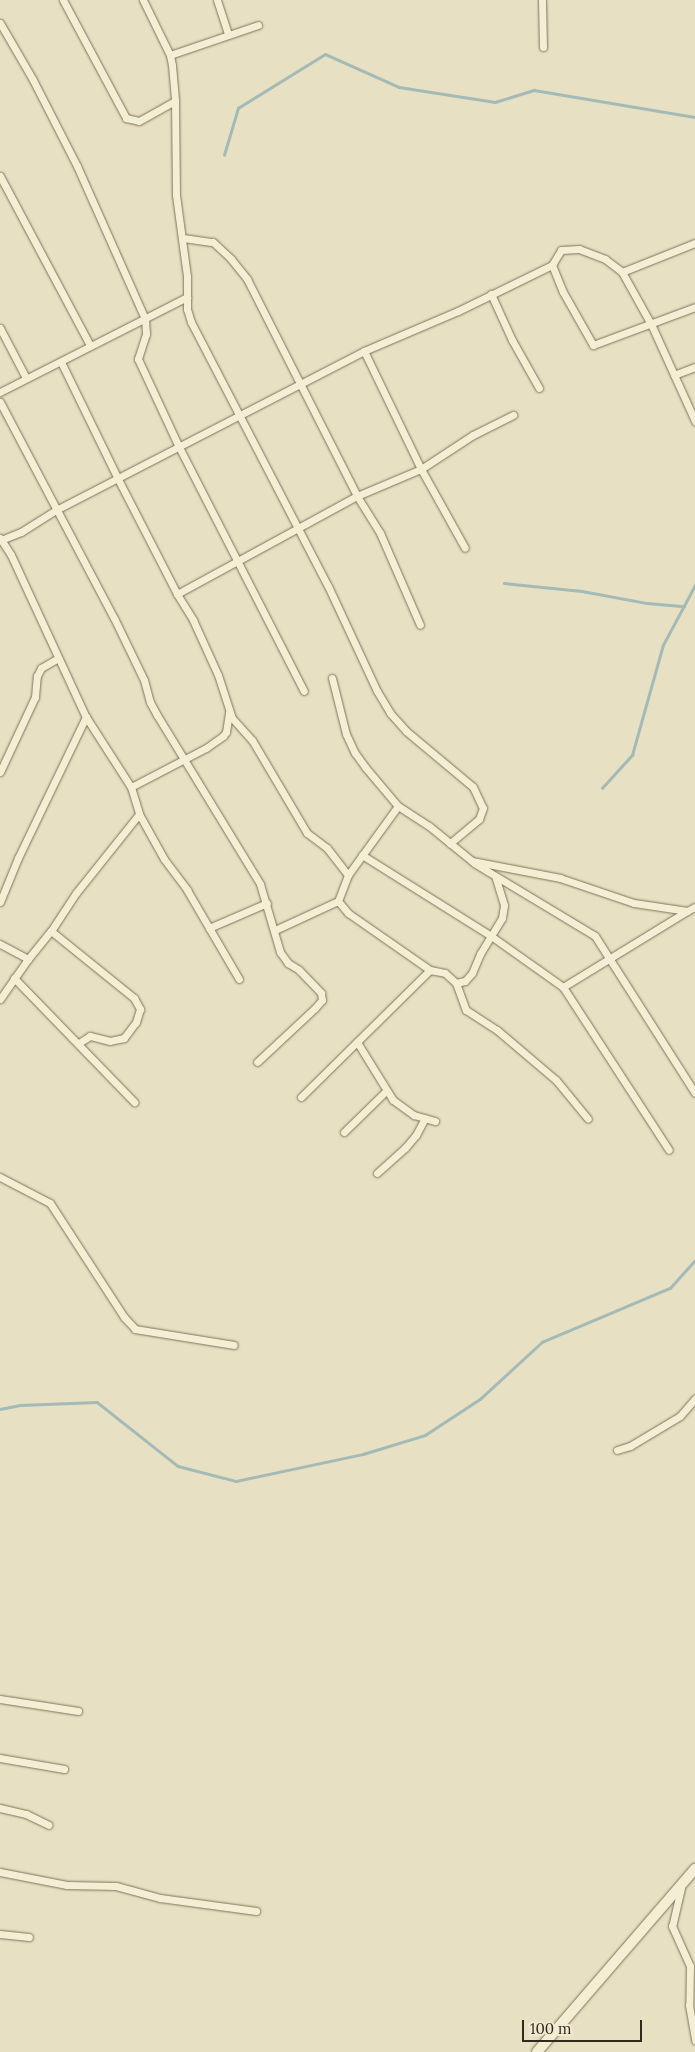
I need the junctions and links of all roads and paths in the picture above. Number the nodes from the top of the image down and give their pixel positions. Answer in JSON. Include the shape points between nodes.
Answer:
{"nodes":[{"id":1,"x":63,"y":0,"type":"edge"},
{"id":2,"x":143,"y":0,"type":"edge"},
{"id":3,"x":218,"y":0,"type":"edge"},
{"id":4,"x":542,"y":0,"type":"edge"},
{"id":5,"x":0,"y":22,"type":"edge"},
{"id":6,"x":258,"y":25,"type":"dead end"},
{"id":7,"x":228,"y":34,"type":"junction"},
{"id":8,"x":543,"y":47,"type":"dead end"},
{"id":9,"x":170,"y":55,"type":"junction"},
{"id":10,"x":175,"y":101,"type":"junction"},
{"id":11,"x":0,"y":176,"type":"edge"},
{"id":12,"x":183,"y":238,"type":"junction"},
{"id":13,"x":695,"y":243,"type":"edge"},
{"id":14,"x":552,"y":265,"type":"junction"},
{"id":15,"x":622,"y":272,"type":"junction"},
{"id":16,"x":491,"y":294,"type":"junction"},
{"id":17,"x":187,"y":297,"type":"junction"},
{"id":18,"x":695,"y":307,"type":"edge"},
{"id":19,"x":145,"y":320,"type":"junction"},
{"id":20,"x":651,"y":324,"type":"junction"},
{"id":21,"x":0,"y":328,"type":"edge"},
{"id":22,"x":90,"y":345,"type":"junction"},
{"id":23,"x":364,"y":351,"type":"junction"},
{"id":24,"x":61,"y":362,"type":"junction"},
{"id":25,"x":695,"y":367,"type":"edge"},
{"id":26,"x":674,"y":375,"type":"junction"},
{"id":27,"x":26,"y":378,"type":"junction"},
{"id":28,"x":301,"y":384,"type":"junction"},
{"id":29,"x":539,"y":388,"type":"dead end"},
{"id":30,"x":0,"y":392,"type":"edge"},
{"id":31,"x":0,"y":402,"type":"edge"},
{"id":32,"x":513,"y":415,"type":"dead end"},
{"id":33,"x":241,"y":416,"type":"junction"},
{"id":34,"x":695,"y":421,"type":"edge"},
{"id":35,"x":179,"y":446,"type":"junction"},
{"id":36,"x":421,"y":469,"type":"junction"},
{"id":37,"x":118,"y":479,"type":"junction"},
{"id":38,"x":357,"y":496,"type":"junction"},
{"id":39,"x":56,"y":510,"type":"junction"},
{"id":40,"x":299,"y":530,"type":"junction"},
{"id":41,"x":1,"y":539,"type":"edge"},
{"id":42,"x":465,"y":548,"type":"dead end"},
{"id":43,"x":238,"y":562,"type":"junction"},
{"id":44,"x":177,"y":594,"type":"junction"},
{"id":45,"x":420,"y":625,"type":"dead end"},
{"id":46,"x":58,"y":658,"type":"junction"},
{"id":47,"x":332,"y":678,"type":"dead end"},
{"id":48,"x":304,"y":691,"type":"dead end"},
{"id":49,"x":229,"y":712,"type":"junction"},
{"id":50,"x":86,"y":717,"type":"junction"},
{"id":51,"x":185,"y":758,"type":"junction"},
{"id":52,"x":0,"y":772,"type":"edge"},
{"id":53,"x":131,"y":788,"type":"junction"},
{"id":54,"x":398,"y":806,"type":"junction"},
{"id":55,"x":139,"y":814,"type":"junction"},
{"id":56,"x":450,"y":843,"type":"junction"},
{"id":57,"x":362,"y":855,"type":"junction"},
{"id":58,"x":472,"y":861,"type":"junction"},
{"id":59,"x":348,"y":875,"type":"junction"},
{"id":60,"x":496,"y":878,"type":"junction"},
{"id":61,"x":338,"y":901,"type":"junction"},
{"id":62,"x":0,"y":902,"type":"edge"},
{"id":63,"x":267,"y":903,"type":"junction"},
{"id":64,"x":695,"y":907,"type":"edge"},
{"id":65,"x":687,"y":911,"type":"junction"},
{"id":66,"x":208,"y":928,"type":"junction"},
{"id":67,"x":275,"y":930,"type":"junction"},
{"id":68,"x":51,"y":931,"type":"junction"},
{"id":69,"x":492,"y":936,"type":"junction"},
{"id":70,"x":0,"y":944,"type":"edge"},
{"id":71,"x":14,"y":952,"type":"junction"},
{"id":72,"x":610,"y":958,"type":"junction"},
{"id":73,"x":28,"y":959,"type":"junction"},
{"id":74,"x":21,"y":968,"type":"junction"},
{"id":75,"x":430,"y":970,"type":"junction"},
{"id":76,"x":14,"y":978,"type":"junction"},
{"id":77,"x":239,"y":979,"type":"dead end"},
{"id":78,"x":456,"y":983,"type":"junction"},
{"id":79,"x":563,"y":987,"type":"junction"},
{"id":80,"x":0,"y":999,"type":"edge"},
{"id":81,"x":357,"y":1042,"type":"junction"},
{"id":82,"x":79,"y":1043,"type":"junction"},
{"id":83,"x":257,"y":1062,"type":"dead end"},
{"id":84,"x":386,"y":1091,"type":"junction"},
{"id":85,"x":695,"y":1093,"type":"edge"},
{"id":86,"x":302,"y":1097,"type":"dead end"},
{"id":87,"x":134,"y":1102,"type":"dead end"},
{"id":88,"x":425,"y":1118,"type":"junction"},
{"id":89,"x":588,"y":1119,"type":"dead end"},
{"id":90,"x":434,"y":1121,"type":"dead end"},
{"id":91,"x":344,"y":1132,"type":"dead end"},
{"id":92,"x":669,"y":1150,"type":"dead end"},
{"id":93,"x":377,"y":1173,"type":"dead end"},
{"id":94,"x":0,"y":1177,"type":"edge"},
{"id":95,"x":234,"y":1345,"type":"dead end"},
{"id":96,"x":695,"y":1399,"type":"edge"},
{"id":97,"x":618,"y":1450,"type":"dead end"},
{"id":98,"x":0,"y":1699,"type":"edge"},
{"id":99,"x":78,"y":1711,"type":"dead end"},
{"id":100,"x":0,"y":1758,"type":"edge"},
{"id":101,"x":64,"y":1768,"type":"dead end"},
{"id":102,"x":0,"y":1808,"type":"edge"},
{"id":103,"x":49,"y":1825,"type":"dead end"},
{"id":104,"x":695,"y":1869,"type":"edge"},
{"id":105,"x":0,"y":1872,"type":"edge"},
{"id":106,"x":682,"y":1882,"type":"junction"},
{"id":107,"x":256,"y":1911,"type":"dead end"},
{"id":108,"x":0,"y":1934,"type":"edge"},
{"id":109,"x":29,"y":1937,"type":"dead end"},
{"id":110,"x":695,"y":2040,"type":"edge"},
{"id":111,"x":537,"y":2052,"type":"edge"}],
"edges":[{"from":1,"to":10,"type":"street","via":[[126,118],[140,121]]},
{"from":2,"to":9,"type":"street"},
{"from":3,"to":7,"type":"street"},
{"from":4,"to":8,"type":"street"},
{"from":5,"to":19,"type":"street","via":[[77,166]]},
{"from":6,"to":7,"type":"street"},
{"from":7,"to":9,"type":"street"},
{"from":9,"to":10,"type":"street"},
{"from":10,"to":12,"type":"street","via":[[175,177]]},
{"from":11,"to":22,"type":"street"},
{"from":12,"to":17,"type":"street"},
{"from":12,"to":28,"type":"street","via":[[213,242],[231,259],[247,279]]},
{"from":13,"to":15,"type":"street"},
{"from":14,"to":15,"type":"street","via":[[561,250],[578,249],[604,258]]},
{"from":14,"to":16,"type":"street"},
{"from":14,"to":20,"type":"street","via":[[563,292],[593,345]]},
{"from":15,"to":20,"type":"street"},
{"from":16,"to":23,"type":"street"},
{"from":16,"to":29,"type":"street"},
{"from":17,"to":19,"type":"street"},
{"from":17,"to":33,"type":"street","via":[[191,322]]},
{"from":18,"to":20,"type":"street"},
{"from":19,"to":22,"type":"street"},
{"from":19,"to":35,"type":"street","via":[[146,334],[138,359]]},
{"from":20,"to":26,"type":"street"},
{"from":21,"to":27,"type":"street"},
{"from":22,"to":24,"type":"street"},
{"from":23,"to":28,"type":"street"},
{"from":23,"to":36,"type":"street"},
{"from":24,"to":27,"type":"street"},
{"from":24,"to":37,"type":"street"},
{"from":25,"to":26,"type":"street"},
{"from":26,"to":34,"type":"street"},
{"from":27,"to":30,"type":"street"},
{"from":28,"to":33,"type":"street"},
{"from":28,"to":38,"type":"street"},
{"from":31,"to":39,"type":"street"},
{"from":32,"to":36,"type":"street","via":[[473,435]]},
{"from":33,"to":35,"type":"street"},
{"from":33,"to":40,"type":"street"},
{"from":35,"to":37,"type":"street"},
{"from":35,"to":43,"type":"street"},
{"from":36,"to":38,"type":"street"},
{"from":36,"to":42,"type":"street"},
{"from":37,"to":39,"type":"street"},
{"from":37,"to":44,"type":"street"},
{"from":38,"to":40,"type":"street"},
{"from":38,"to":45,"type":"street","via":[[380,533]]},
{"from":39,"to":41,"type":"street","via":[[21,532]]},
{"from":39,"to":51,"type":"street","via":[[114,618],[144,680],[150,702]]},
{"from":40,"to":43,"type":"street"},
{"from":40,"to":56,"type":"street","via":[[390,713],[406,732],[473,787],[483,808],[479,819]]},
{"from":41,"to":46,"type":"street"},
{"from":43,"to":44,"type":"street"},
{"from":43,"to":48,"type":"street"},
{"from":44,"to":49,"type":"street","via":[[193,620],[218,675]]},
{"from":46,"to":50,"type":"street"},
{"from":46,"to":52,"type":"street","via":[[41,668],[35,697]]},
{"from":47,"to":54,"type":"street","via":[[338,708],[355,753]]},
{"from":49,"to":51,"type":"street","via":[[226,732],[206,748]]},
{"from":49,"to":59,"type":"street","via":[[252,740],[307,832],[327,848]]},
{"from":50,"to":53,"type":"street"},
{"from":50,"to":62,"type":"street"},
{"from":51,"to":53,"type":"street"},
{"from":51,"to":63,"type":"street","via":[[260,884]]},
{"from":53,"to":55,"type":"street"},
{"from":54,"to":56,"type":"street"},
{"from":54,"to":57,"type":"street"},
{"from":55,"to":66,"type":"street"},
{"from":55,"to":68,"type":"street","via":[[76,893]]},
{"from":56,"to":58,"type":"street"},
{"from":57,"to":59,"type":"street"},
{"from":57,"to":69,"type":"street"},
{"from":58,"to":60,"type":"street"},
{"from":58,"to":65,"type":"street","via":[[560,878],[634,902]]},
{"from":59,"to":61,"type":"street"},
{"from":60,"to":69,"type":"street","via":[[504,912]]},
{"from":60,"to":72,"type":"street","via":[[589,930]]},
{"from":61,"to":67,"type":"street"},
{"from":61,"to":75,"type":"street","via":[[348,913]]},
{"from":63,"to":66,"type":"street"},
{"from":63,"to":67,"type":"street"},
{"from":64,"to":65,"type":"street"},
{"from":65,"to":72,"type":"street"},
{"from":66,"to":77,"type":"street"},
{"from":67,"to":83,"type":"street","via":[[280,952],[322,993],[322,1000]]},
{"from":68,"to":73,"type":"street"},
{"from":68,"to":82,"type":"street","via":[[134,998],[140,1009],[136,1022],[124,1038],[110,1041],[90,1036]]},
{"from":69,"to":78,"type":"street","via":[[472,973],[465,981]]},
{"from":69,"to":79,"type":"street"},
{"from":70,"to":71,"type":"street"},
{"from":71,"to":73,"type":"street"},
{"from":71,"to":74,"type":"street"},
{"from":72,"to":79,"type":"street"},
{"from":72,"to":85,"type":"street"},
{"from":73,"to":74,"type":"street"},
{"from":74,"to":76,"type":"street"},
{"from":75,"to":78,"type":"street","via":[[445,972]]},
{"from":75,"to":81,"type":"street"},
{"from":76,"to":80,"type":"street"},
{"from":76,"to":82,"type":"street"},
{"from":78,"to":89,"type":"street","via":[[466,1010],[496,1030],[556,1080]]},
{"from":79,"to":92,"type":"street"},
{"from":81,"to":84,"type":"street"},
{"from":81,"to":86,"type":"street"},
{"from":82,"to":87,"type":"street"},
{"from":84,"to":88,"type":"street","via":[[403,1108]]},
{"from":84,"to":91,"type":"street"},
{"from":88,"to":90,"type":"street"},
{"from":88,"to":93,"type":"street","via":[[405,1148]]},
{"from":94,"to":95,"type":"street","via":[[50,1203],[135,1329]]},
{"from":96,"to":97,"type":"street","via":[[680,1416]]},
{"from":98,"to":99,"type":"street"},
{"from":100,"to":101,"type":"street"},
{"from":102,"to":103,"type":"street","via":[[31,1816]]},
{"from":104,"to":106,"type":"street"},
{"from":105,"to":107,"type":"street","via":[[66,1885],[116,1886],[160,1898]]},
{"from":106,"to":110,"type":"street","via":[[672,1926],[690,1966],[689,2005]]},
{"from":106,"to":111,"type":"street"},
{"from":108,"to":109,"type":"street"}]}
